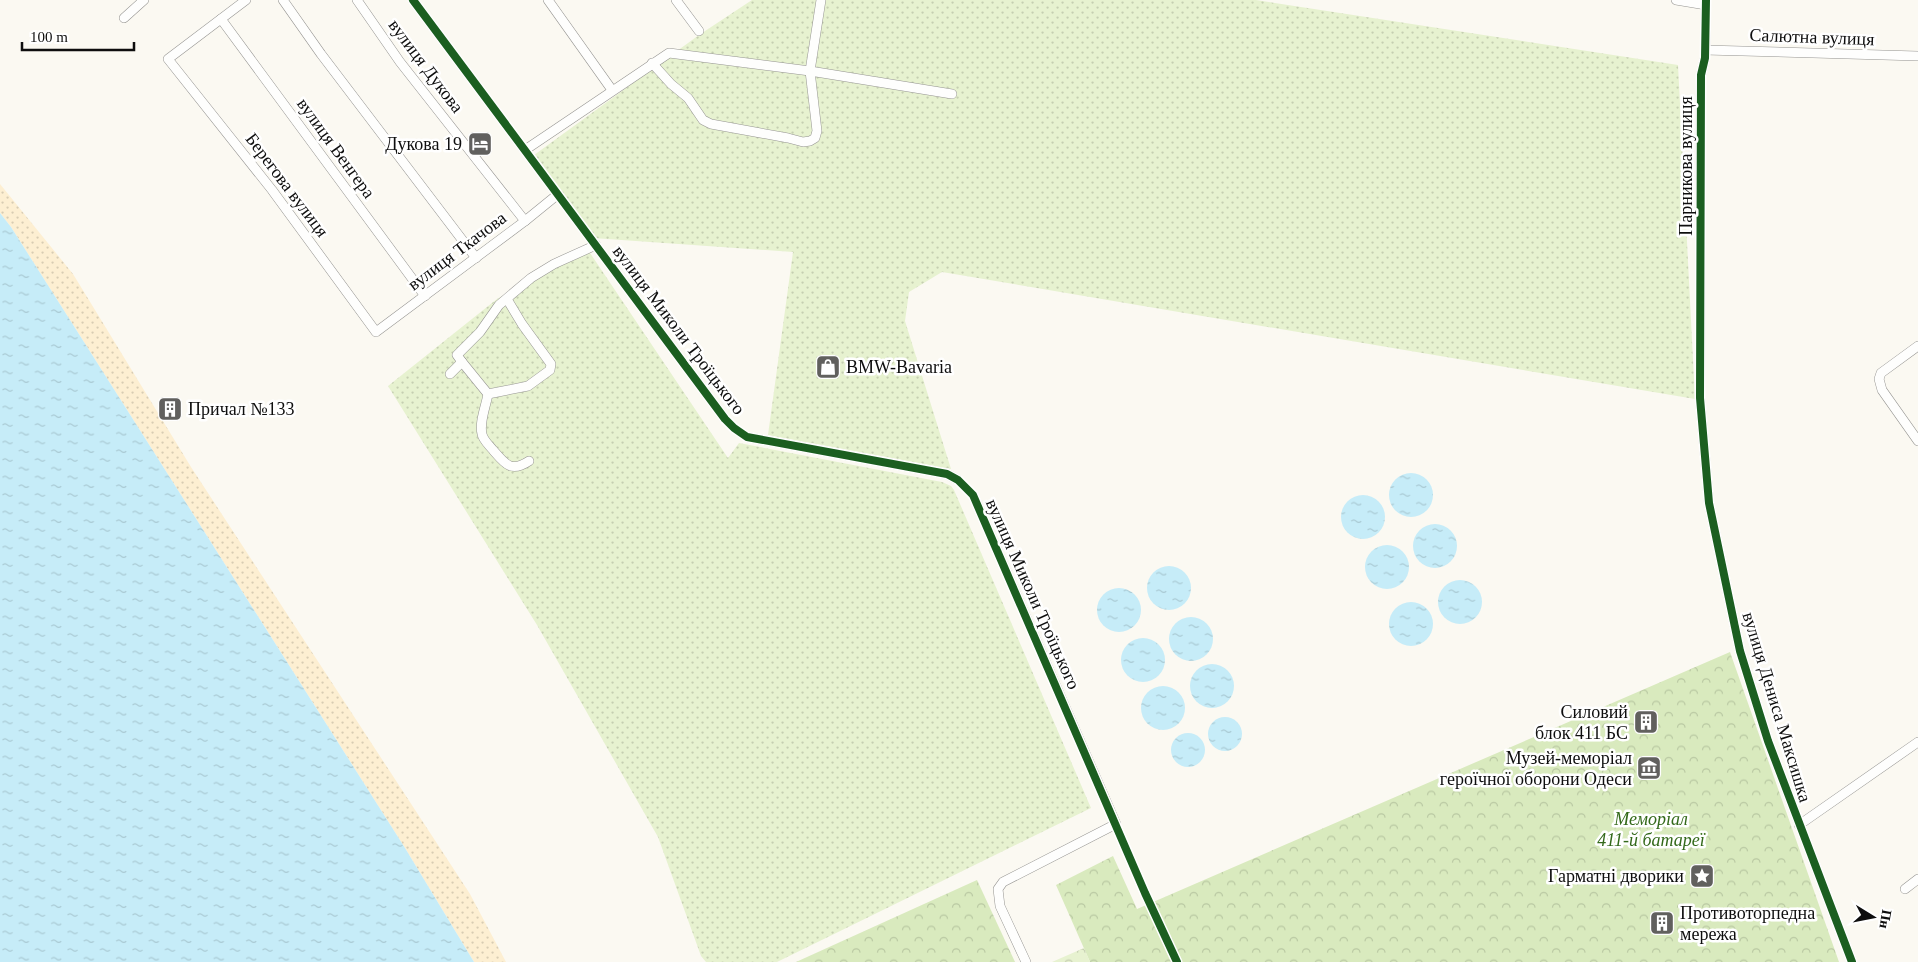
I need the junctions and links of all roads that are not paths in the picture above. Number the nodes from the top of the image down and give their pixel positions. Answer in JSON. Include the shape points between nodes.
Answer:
{"nodes":[{"id":1,"x":144,"y":0,"type":"edge"},
{"id":2,"x":246,"y":0,"type":"edge"},
{"id":3,"x":283,"y":0,"type":"edge"},
{"id":4,"x":357,"y":0,"type":"edge"},
{"id":5,"x":413,"y":0,"type":"edge"},
{"id":6,"x":548,"y":0,"type":"edge"},
{"id":7,"x":676,"y":0,"type":"edge"},
{"id":8,"x":821,"y":0,"type":"edge"},
{"id":9,"x":1676,"y":0,"type":"edge"},
{"id":10,"x":1706,"y":2,"type":"edge"},
{"id":11,"x":124,"y":18,"type":"dead end"},
{"id":12,"x":221,"y":19,"type":"junction"},
{"id":13,"x":699,"y":31,"type":"dead end"},
{"id":14,"x":1705,"y":50,"type":"junction"},
{"id":15,"x":1918,"y":56,"type":"edge"},
{"id":16,"x":652,"y":64,"type":"junction"},
{"id":17,"x":810,"y":71,"type":"junction"},
{"id":18,"x":612,"y":90,"type":"junction"},
{"id":19,"x":952,"y":94,"type":"dead end"},
{"id":20,"x":525,"y":150,"type":"junction"},
{"id":21,"x":557,"y":195,"type":"junction"},
{"id":22,"x":525,"y":221,"type":"junction"},
{"id":23,"x":596,"y":245,"type":"junction"},
{"id":24,"x":476,"y":258,"type":"junction"},
{"id":25,"x":425,"y":296,"type":"junction"},
{"id":26,"x":507,"y":299,"type":"junction"},
{"id":27,"x":376,"y":332,"type":"joint"},
{"id":28,"x":1701,"y":333,"type":"joint"},
{"id":29,"x":1918,"y":346,"type":"edge"},
{"id":30,"x":462,"y":362,"type":"junction"},
{"id":31,"x":450,"y":374,"type":"dead end"},
{"id":32,"x":488,"y":394,"type":"junction"},
{"id":33,"x":1918,"y":441,"type":"edge"},
{"id":34,"x":529,"y":461,"type":"dead end"},
{"id":35,"x":1918,"y":742,"type":"edge"},
{"id":36,"x":1799,"y":825,"type":"junction"},
{"id":37,"x":1918,"y":879,"type":"edge"},
{"id":38,"x":1905,"y":889,"type":"dead end"},
{"id":39,"x":1026,"y":962,"type":"edge"},
{"id":40,"x":1852,"y":962,"type":"edge"}],
"edges":[{"from":1,"to":11,"type":"street"},
{"from":2,"to":12,"type":"street"},
{"from":3,"to":24,"type":"street"},
{"from":4,"to":22,"type":"street","name":"вулиця Дукова","via":[[400,62]]},
{"from":5,"to":20,"type":"street","name":"вулиця Миколи Троїцького"},
{"from":6,"to":18,"type":"street"},
{"from":7,"to":13,"type":"street"},
{"from":8,"to":17,"type":"street"},
{"from":9,"to":10,"type":"street"},
{"from":10,"to":14,"type":"street","name":"Парникова вулиця"},
{"from":12,"to":25,"type":"street","name":"вулиця Венгера"},
{"from":12,"to":27,"type":"street","name":"Берегова вулиця","via":[[168,60],[272,190]]},
{"from":14,"to":15,"type":"street","name":"Салютна вулиця"},
{"from":14,"to":28,"type":"street","name":"Парникова вулиця","via":[[1701,76]]},
{"from":16,"to":17,"type":"street","via":[[669,53]]},
{"from":16,"to":17,"type":"street","via":[[688,98],[703,120],[803,142],[815,138],[817,131]]},
{"from":16,"to":18,"type":"street"},
{"from":17,"to":19,"type":"street"},
{"from":18,"to":20,"type":"street"},
{"from":20,"to":21,"type":"street","name":"вулиця Миколи Троїцького"},
{"from":21,"to":22,"type":"street","name":"вулиця Ткачова"},
{"from":21,"to":23,"type":"street","name":"вулиця Миколи Троїцького"},
{"from":22,"to":24,"type":"street","name":"вулиця Ткачова"},
{"from":23,"to":26,"type":"street","via":[[554,264],[531,278]]},
{"from":23,"to":39,"type":"street","name":"вулиця Миколи Троїцького","via":[[725,419],[747,437],[933,470],[958,480],[978,503],[1116,824],[1003,882],[998,889],[1000,906]]},
{"from":24,"to":25,"type":"street","name":"вулиця Ткачова"},
{"from":25,"to":27,"type":"street","name":"вулиця Ткачова"},
{"from":26,"to":30,"type":"street","via":[[499,304],[480,332],[457,355]]},
{"from":26,"to":32,"type":"street","via":[[551,367],[531,385]]},
{"from":28,"to":36,"type":"street","name":"вулиця Дениса Максишка","via":[[1700,407],[1709,503],[1719,559],[1740,651]]},
{"from":29,"to":33,"type":"street","via":[[1881,373],[1879,378],[1882,390]]},
{"from":30,"to":31,"type":"street"},
{"from":30,"to":32,"type":"street"},
{"from":32,"to":34,"type":"street","via":[[481,429],[484,439],[508,466],[522,466]]},
{"from":35,"to":36,"type":"street"},
{"from":36,"to":40,"type":"street","name":"вулиця Дениса Максишка"},
{"from":37,"to":38,"type":"street"}]}
